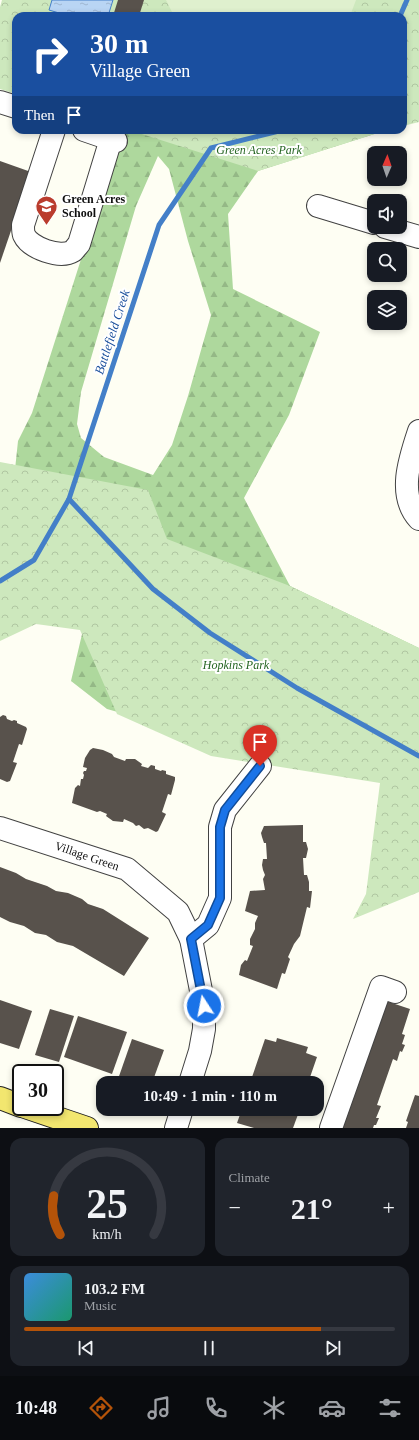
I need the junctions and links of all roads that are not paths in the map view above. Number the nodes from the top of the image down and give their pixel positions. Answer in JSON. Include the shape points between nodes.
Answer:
{"nodes":[{"id":1,"x":0,"y":102,"type":"edge"},
{"id":2,"x":12,"y":106,"type":"edge"},
{"id":3,"x":53,"y":134,"type":"edge"},
{"id":4,"x":96,"y":134,"type":"edge"},
{"id":5,"x":318,"y":206,"type":"dead end"},
{"id":6,"x":367,"y":222,"type":"edge"},
{"id":7,"x":407,"y":233,"type":"edge"},
{"id":8,"x":419,"y":237,"type":"edge"},
{"id":9,"x":419,"y":431,"type":"edge"},
{"id":10,"x":419,"y":519,"type":"edge"},
{"id":11,"x":260,"y":766,"type":"dead end"},
{"id":12,"x":0,"y":828,"type":"edge"},
{"id":13,"x":191,"y":939,"type":"junction"},
{"id":14,"x":395,"y":992,"type":"dead end"},
{"id":15,"x":192,"y":1076,"type":"edge"},
{"id":16,"x":0,"y":1098,"type":"edge"},
{"id":17,"x":12,"y":1103,"type":"edge"},
{"id":18,"x":52,"y":1116,"type":"edge"},
{"id":19,"x":180,"y":1116,"type":"edge"},
{"id":20,"x":87,"y":1128,"type":"edge"},
{"id":21,"x":176,"y":1128,"type":"edge"},
{"id":22,"x":331,"y":1128,"type":"edge"}],
"edges":[{"from":1,"to":2,"type":"street"},
{"from":3,"to":4,"type":"street","via":[[23,225],[24,234],[38,248],[66,253],[79,244],[113,140]]},
{"from":5,"to":6,"type":"street"},
{"from":7,"to":8,"type":"street"},
{"from":9,"to":10,"type":"street","via":[[407,477],[408,499]]},
{"from":11,"to":13,"type":"street","via":[[225,810],[220,827],[220,898],[208,925]]},
{"from":12,"to":13,"type":"street","name":"Village Green","via":[[126,869],[178,912]]},
{"from":13,"to":15,"type":"street","name":"Village Green","via":[[204,1006],[204,1029]]},
{"from":14,"to":22,"type":"street","via":[[381,987]]},
{"from":16,"to":17,"type":"main road"},
{"from":18,"to":20,"type":"main road"},
{"from":19,"to":21,"type":"street"}]}
